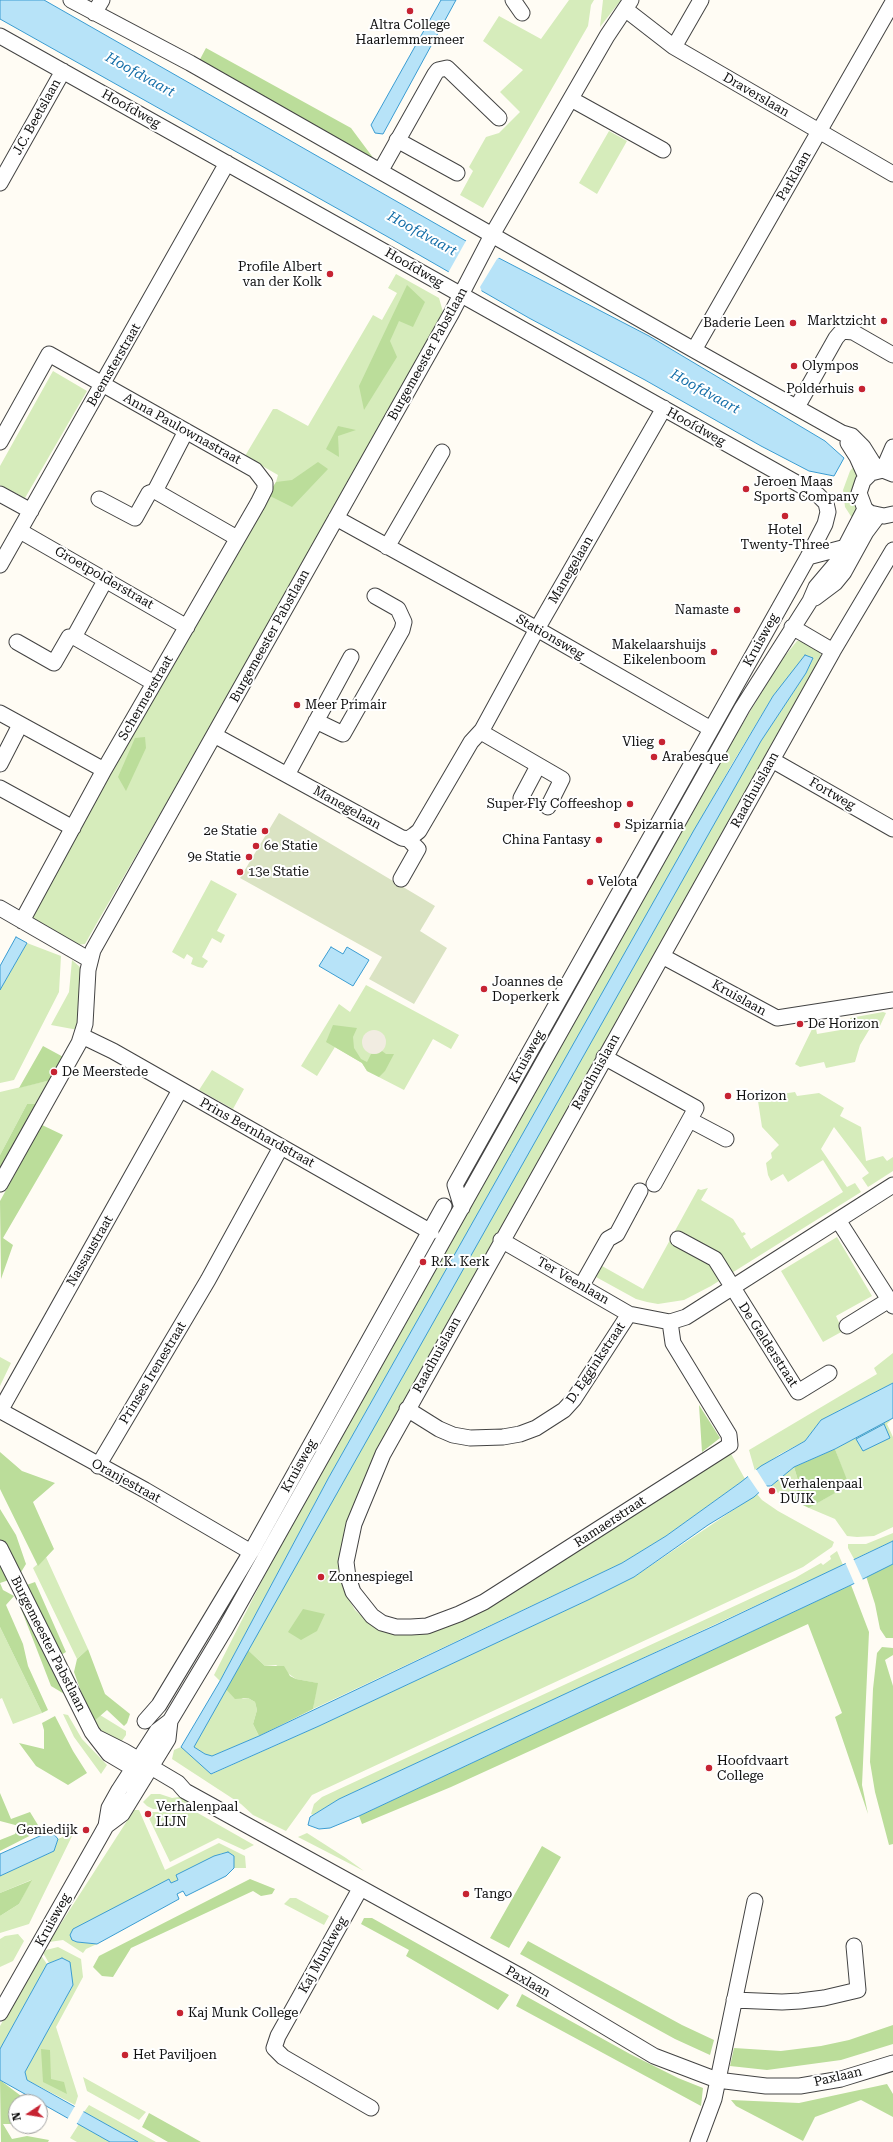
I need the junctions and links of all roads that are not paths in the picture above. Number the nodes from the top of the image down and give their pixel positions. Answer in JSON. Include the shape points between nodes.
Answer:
{"nodes":[{"id":1,"x":71,"y":0,"type":"edge"},
{"id":2,"x":102,"y":0,"type":"edge"},
{"id":3,"x":513,"y":0,"type":"edge"},
{"id":4,"x":701,"y":0,"type":"edge"},
{"id":5,"x":893,"y":2,"type":"edge"},
{"id":6,"x":628,"y":4,"type":"edge"},
{"id":7,"x":94,"y":13,"type":"junction"},
{"id":8,"x":522,"y":13,"type":"dead end"},
{"id":9,"x":0,"y":36,"type":"edge"},
{"id":10,"x":674,"y":47,"type":"junction"},
{"id":11,"x":63,"y":71,"type":"junction"},
{"id":12,"x":571,"y":99,"type":"junction"},
{"id":13,"x":499,"y":118,"type":"dead end"},
{"id":14,"x":819,"y":132,"type":"junction"},
{"id":15,"x":397,"y":140,"type":"junction"},
{"id":16,"x":663,"y":150,"type":"dead end"},
{"id":17,"x":227,"y":163,"type":"junction"},
{"id":18,"x":381,"y":170,"type":"junction"},
{"id":19,"x":457,"y":173,"type":"dead end"},
{"id":20,"x":893,"y":174,"type":"edge"},
{"id":21,"x":0,"y":184,"type":"edge"},
{"id":22,"x":490,"y":241,"type":"junction"},
{"id":23,"x":463,"y":290,"type":"junction"},
{"id":24,"x":694,"y":350,"type":"junction"},
{"id":25,"x":893,"y":355,"type":"edge"},
{"id":26,"x":103,"y":385,"type":"junction"},
{"id":27,"x":797,"y":407,"type":"junction"},
{"id":28,"x":664,"y":408,"type":"junction"},
{"id":29,"x":186,"y":432,"type":"junction"},
{"id":30,"x":0,"y":442,"type":"edge"},
{"id":31,"x":893,"y":447,"type":"edge"},
{"id":32,"x":442,"y":452,"type":"dead end"},
{"id":33,"x":880,"y":473,"type":"edge"},
{"id":34,"x":260,"y":476,"type":"joint"},
{"id":35,"x":155,"y":491,"type":"junction"},
{"id":36,"x":0,"y":494,"type":"edge"},
{"id":37,"x":99,"y":499,"type":"dead end"},
{"id":38,"x":827,"y":507,"type":"joint"},
{"id":39,"x":865,"y":509,"type":"junction"},
{"id":40,"x":32,"y":511,"type":"junction"},
{"id":41,"x":893,"y":514,"type":"edge"},
{"id":42,"x":878,"y":516,"type":"junction"},
{"id":43,"x":336,"y":518,"type":"junction"},
{"id":44,"x":20,"y":531,"type":"junction"},
{"id":45,"x":237,"y":538,"type":"junction"},
{"id":46,"x":387,"y":547,"type":"junction"},
{"id":47,"x":846,"y":548,"type":"junction"},
{"id":48,"x":893,"y":550,"type":"edge"},
{"id":49,"x":808,"y":557,"type":"junction"},
{"id":50,"x":0,"y":565,"type":"edge"},
{"id":51,"x":106,"y":579,"type":"junction"},
{"id":52,"x":375,"y":596,"type":"dead end"},
{"id":53,"x":810,"y":601,"type":"junction"},
{"id":54,"x":187,"y":626,"type":"junction"},
{"id":55,"x":792,"y":628,"type":"junction"},
{"id":56,"x":537,"y":629,"type":"junction"},
{"id":57,"x":74,"y":637,"type":"junction"},
{"id":58,"x":17,"y":642,"type":"dead end"},
{"id":59,"x":833,"y":651,"type":"junction"},
{"id":60,"x":351,"y":657,"type":"dead end"},
{"id":61,"x":154,"y":683,"type":"junction"},
{"id":62,"x":736,"y":685,"type":"junction"},
{"id":63,"x":742,"y":708,"type":"junction"},
{"id":64,"x":0,"y":713,"type":"edge"},
{"id":65,"x":316,"y":721,"type":"junction"},
{"id":66,"x":20,"y":725,"type":"junction"},
{"id":67,"x":711,"y":730,"type":"junction"},
{"id":68,"x":481,"y":732,"type":"junction"},
{"id":69,"x":214,"y":735,"type":"junction"},
{"id":70,"x":772,"y":760,"type":"junction"},
{"id":71,"x":0,"y":764,"type":"edge"},
{"id":72,"x":538,"y":766,"type":"junction"},
{"id":73,"x":709,"y":767,"type":"junction"},
{"id":74,"x":690,"y":768,"type":"junction"},
{"id":75,"x":104,"y":770,"type":"junction"},
{"id":76,"x":287,"y":775,"type":"junction"},
{"id":77,"x":0,"y":788,"type":"edge"},
{"id":78,"x":521,"y":798,"type":"dead end"},
{"id":79,"x":548,"y":807,"type":"dead end"},
{"id":80,"x":73,"y":828,"type":"junction"},
{"id":81,"x":893,"y":829,"type":"edge"},
{"id":82,"x":408,"y":839,"type":"junction"},
{"id":83,"x":401,"y":878,"type":"dead end"},
{"id":84,"x":0,"y":908,"type":"edge"},
{"id":85,"x":611,"y":908,"type":"junction"},
{"id":86,"x":22,"y":921,"type":"junction"},
{"id":87,"x":616,"y":934,"type":"junction"},
{"id":88,"x":662,"y":956,"type":"junction"},
{"id":89,"x":90,"y":960,"type":"junction"},
{"id":90,"x":893,"y":1000,"type":"edge"},
{"id":91,"x":82,"y":1036,"type":"junction"},
{"id":92,"x":604,"y":1057,"type":"junction"},
{"id":93,"x":180,"y":1090,"type":"junction"},
{"id":94,"x":690,"y":1120,"type":"junction"},
{"id":95,"x":726,"y":1139,"type":"dead end"},
{"id":96,"x":281,"y":1147,"type":"junction"},
{"id":97,"x":0,"y":1184,"type":"edge"},
{"id":98,"x":654,"y":1184,"type":"dead end"},
{"id":99,"x":893,"y":1185,"type":"edge"},
{"id":100,"x":640,"y":1191,"type":"dead end"},
{"id":101,"x":444,"y":1206,"type":"dead end"},
{"id":102,"x":462,"y":1208,"type":"junction"},
{"id":103,"x":838,"y":1220,"type":"junction"},
{"id":104,"x":430,"y":1232,"type":"junction"},
{"id":105,"x":678,"y":1239,"type":"dead end"},
{"id":106,"x":501,"y":1240,"type":"junction"},
{"id":107,"x":582,"y":1286,"type":"junction"},
{"id":108,"x":732,"y":1289,"type":"junction"},
{"id":109,"x":891,"y":1303,"type":"edge"},
{"id":110,"x":629,"y":1314,"type":"junction"},
{"id":111,"x":670,"y":1322,"type":"junction"},
{"id":112,"x":847,"y":1326,"type":"dead end"},
{"id":113,"x":829,"y":1373,"type":"dead end"},
{"id":114,"x":407,"y":1409,"type":"junction"},
{"id":115,"x":0,"y":1411,"type":"edge"},
{"id":116,"x":98,"y":1466,"type":"junction"},
{"id":117,"x":0,"y":1548,"type":"edge"},
{"id":118,"x":251,"y":1552,"type":"junction"},
{"id":119,"x":363,"y":1608,"type":"joint"},
{"id":120,"x":146,"y":1721,"type":"dead end"},
{"id":121,"x":141,"y":1768,"type":"junction"},
{"id":122,"x":360,"y":1889,"type":"junction"},
{"id":123,"x":755,"y":1901,"type":"dead end"},
{"id":124,"x":854,"y":1946,"type":"dead end"},
{"id":125,"x":734,"y":2000,"type":"junction"},
{"id":126,"x":0,"y":2013,"type":"edge"},
{"id":127,"x":893,"y":2063,"type":"edge"},
{"id":128,"x":717,"y":2080,"type":"junction"},
{"id":129,"x":371,"y":2108,"type":"dead end"},
{"id":130,"x":698,"y":2142,"type":"edge"}],
"edges":[{"from":1,"to":7,"type":"street"},
{"from":2,"to":7,"type":"street"},
{"from":3,"to":8,"type":"street"},
{"from":4,"to":10,"type":"street"},
{"from":5,"to":14,"type":"street","name":"Parklaan"},
{"from":6,"to":10,"type":"street","name":"Draverslaan"},
{"from":6,"to":12,"type":"street","name":"Burgemeester Pabstlaan"},
{"from":7,"to":18,"type":"street","via":[[190,63]]},
{"from":9,"to":11,"type":"street","name":"Hoofdweg"},
{"from":10,"to":14,"type":"street","name":"Draverslaan"},
{"from":11,"to":17,"type":"street","name":"Hoofdweg"},
{"from":11,"to":21,"type":"street","name":"J.C. Beetslaan"},
{"from":12,"to":16,"type":"street"},
{"from":12,"to":22,"type":"street","name":"Burgemeester Pabstlaan"},
{"from":13,"to":15,"type":"street","via":[[447,68],[435,74]]},
{"from":14,"to":20,"type":"street","name":"Draverslaan"},
{"from":14,"to":24,"type":"street","name":"Parklaan"},
{"from":15,"to":18,"type":"street"},
{"from":15,"to":19,"type":"street"},
{"from":17,"to":23,"type":"street","name":"Hoofdweg"},
{"from":17,"to":26,"type":"street","name":"Beemsterstraat"},
{"from":18,"to":22,"type":"street"},
{"from":22,"to":23,"type":"street","name":"Burgemeester Pabstlaan"},
{"from":22,"to":24,"type":"street"},
{"from":23,"to":28,"type":"street","name":"Hoofdweg","via":[[510,321]]},
{"from":23,"to":43,"type":"street","name":"Burgemeester Pabstlaan"},
{"from":24,"to":27,"type":"street"},
{"from":25,"to":27,"type":"street","via":[[852,332],[842,331]]},
{"from":26,"to":29,"type":"street","name":"Anna Paulownastraat"},
{"from":26,"to":30,"type":"street","name":"Anna Paulownastraat","via":[[49,354]]},
{"from":26,"to":40,"type":"street","name":"Beemsterstraat"},
{"from":27,"to":33,"type":"street","via":[[842,433],[852,436]]},
{"from":28,"to":38,"type":"street","name":"Hoofdweg","via":[[818,495]]},
{"from":28,"to":56,"type":"street","name":"Manegelaan"},
{"from":29,"to":34,"type":"street","name":"Anna Paulownastraat","via":[[255,470]]},
{"from":29,"to":35,"type":"street"},
{"from":31,"to":33,"type":"street"},
{"from":32,"to":46,"type":"street"},
{"from":33,"to":39,"type":"street","via":[[860,487],[859,493]]},
{"from":34,"to":45,"type":"street","name":"Schermerstraat","via":[[265,482],[265,489]]},
{"from":35,"to":37,"type":"street","via":[[149,493],[134,518]]},
{"from":35,"to":45,"type":"street"},
{"from":36,"to":40,"type":"street"},
{"from":38,"to":49,"type":"street","name":"Kruisweg","via":[[825,524]]},
{"from":39,"to":42,"type":"street"},
{"from":39,"to":47,"type":"street","name":"Kruisweg"},
{"from":40,"to":44,"type":"street","name":"Beemsterstraat"},
{"from":41,"to":42,"type":"street"},
{"from":42,"to":53,"type":"street","name":"Kruisweg","via":[[844,572]]},
{"from":43,"to":46,"type":"street","name":"Stationsweg"},
{"from":43,"to":69,"type":"street","name":"Burgemeester Pabstlaan"},
{"from":44,"to":50,"type":"street","name":"Beemsterstraat"},
{"from":44,"to":51,"type":"street","name":"Groetpolderstraat"},
{"from":45,"to":54,"type":"street","name":"Schermerstraat"},
{"from":46,"to":56,"type":"street","name":"Stationsweg"},
{"from":47,"to":49,"type":"street"},
{"from":47,"to":53,"type":"street","name":"Kruisweg","via":[[816,587]]},
{"from":48,"to":59,"type":"street","name":"Raadhuislaan"},
{"from":49,"to":62,"type":"street","name":"Kruisweg"},
{"from":51,"to":54,"type":"street","name":"Groetpolderstraat"},
{"from":51,"to":57,"type":"street"},
{"from":52,"to":65,"type":"street","via":[[398,609],[404,622],[402,630],[343,734]]},
{"from":53,"to":55,"type":"street","name":"Kruisweg"},
{"from":54,"to":61,"type":"street","name":"Schermerstraat"},
{"from":55,"to":59,"type":"street"},
{"from":55,"to":63,"type":"street","name":"Kruisweg"},
{"from":56,"to":67,"type":"street","name":"Stationsweg"},
{"from":56,"to":68,"type":"street","name":"Manegelaan"},
{"from":57,"to":58,"type":"street","via":[[69,637],[54,663]]},
{"from":57,"to":61,"type":"street"},
{"from":59,"to":70,"type":"street","name":"Raadhuislaan"},
{"from":60,"to":65,"type":"street"},
{"from":61,"to":75,"type":"street","name":"Schermerstraat"},
{"from":62,"to":63,"type":"street"},
{"from":62,"to":67,"type":"street","name":"Kruisweg"},
{"from":63,"to":73,"type":"street","name":"Kruisweg"},
{"from":64,"to":66,"type":"street"},
{"from":65,"to":76,"type":"street"},
{"from":66,"to":71,"type":"street"},
{"from":66,"to":75,"type":"street"},
{"from":67,"to":74,"type":"street","name":"Kruisweg"},
{"from":68,"to":72,"type":"street"},
{"from":68,"to":82,"type":"street","name":"Manegelaan","via":[[471,742],[419,831]]},
{"from":69,"to":76,"type":"street","name":"Manegelaan"},
{"from":69,"to":89,"type":"street","name":"Burgemeester Pabstlaan","via":[[93,950]]},
{"from":70,"to":81,"type":"street","name":"Fortweg"},
{"from":70,"to":88,"type":"street","name":"Raadhuislaan"},
{"from":72,"to":78,"type":"street"},
{"from":72,"to":79,"type":"street","via":[[562,779]]},
{"from":73,"to":74,"type":"street"},
{"from":73,"to":87,"type":"street","name":"Kruisweg"},
{"from":74,"to":85,"type":"street","name":"Kruisweg"},
{"from":75,"to":80,"type":"street","name":"Schermerstraat"},
{"from":76,"to":82,"type":"street","name":"Manegelaan"},
{"from":77,"to":80,"type":"street"},
{"from":80,"to":86,"type":"street","name":"Schermerstraat"},
{"from":82,"to":83,"type":"street","via":[[418,849]]},
{"from":84,"to":86,"type":"street"},
{"from":85,"to":87,"type":"street"},
{"from":85,"to":102,"type":"street","name":"Kruisweg","via":[[455,1185]]},
{"from":86,"to":89,"type":"street"},
{"from":87,"to":102,"type":"street","name":"Kruisweg"},
{"from":88,"to":90,"type":"street","name":"Kruislaan","via":[[777,1018]]},
{"from":88,"to":92,"type":"street","name":"Raadhuislaan"},
{"from":89,"to":91,"type":"street","name":"Burgemeester Pabstlaan"},
{"from":91,"to":93,"type":"street","name":"Prins Bernhardstraat"},
{"from":91,"to":97,"type":"street","name":"Burgemeester Pabstlaan"},
{"from":92,"to":94,"type":"street","via":[[696,1108]]},
{"from":92,"to":106,"type":"street","name":"Raadhuislaan"},
{"from":93,"to":96,"type":"street","name":"Prins Bernhardstraat"},
{"from":93,"to":115,"type":"street","name":"Nassaustraat"},
{"from":94,"to":95,"type":"street"},
{"from":94,"to":98,"type":"street"},
{"from":96,"to":104,"type":"street","name":"Prins Bernhardstraat"},
{"from":96,"to":116,"type":"street","name":"Prinses Irenestraat","via":[[208,1280]]},
{"from":99,"to":103,"type":"street"},
{"from":100,"to":107,"type":"street","via":[[617,1234],[608,1239]]},
{"from":101,"to":104,"type":"street","name":"Kruisweg"},
{"from":102,"to":121,"type":"street","name":"Kruisweg","via":[[224,1631],[170,1721],[168,1739]]},
{"from":103,"to":108,"type":"street"},
{"from":103,"to":109,"type":"street"},
{"from":104,"to":118,"type":"street","name":"Kruisweg"},
{"from":105,"to":108,"type":"street","via":[[715,1259]]},
{"from":106,"to":107,"type":"street","name":"Ter Veenlaan"},
{"from":106,"to":114,"type":"street","name":"Raadhuislaan"},
{"from":107,"to":110,"type":"street","name":"Ter Veenlaan"},
{"from":108,"to":111,"type":"street","via":[[686,1317]]},
{"from":108,"to":113,"type":"street","name":"De Gelderstraat","via":[[798,1392]]},
{"from":109,"to":112,"type":"street"},
{"from":110,"to":111,"type":"street","name":"Ter Veenlaan"},
{"from":110,"to":114,"type":"street","name":"D. Egginkstraat","via":[[574,1400],[564,1410],[536,1428],[503,1437],[470,1438],[439,1429]]},
{"from":111,"to":119,"type":"street","name":"Ramaerstraat","via":[[673,1343],[729,1435],[730,1445],[484,1602],[459,1614],[427,1626],[396,1627],[377,1620]]},
{"from":114,"to":119,"type":"street","name":"Raadhuislaan","via":[[369,1485],[348,1546],[348,1578]]},
{"from":115,"to":116,"type":"street","name":"Oranjestraat"},
{"from":116,"to":118,"type":"street","name":"Oranjestraat","via":[[145,1490]]},
{"from":117,"to":121,"type":"street","name":"Burgemeester Pabstlaan","via":[[88,1725],[98,1738]]},
{"from":118,"to":120,"type":"street","name":"Kruisweg","via":[[159,1705]]},
{"from":121,"to":122,"type":"street","name":"Paxlaan","via":[[174,1791],[184,1791]]},
{"from":121,"to":126,"type":"street","name":"Kruisweg","via":[[122,1814],[106,1826]]},
{"from":122,"to":128,"type":"street","name":"Paxlaan","via":[[522,1978],[654,2056]]},
{"from":122,"to":129,"type":"street","name":"Kaj Munkweg","via":[[278,2036],[274,2048],[283,2057]]},
{"from":123,"to":125,"type":"street"},
{"from":124,"to":125,"type":"street","via":[[858,1990],[824,1998],[794,2001]]},
{"from":125,"to":128,"type":"street"},
{"from":127,"to":128,"type":"street","name":"Paxlaan","via":[[841,2079],[800,2086],[766,2086]]},
{"from":128,"to":130,"type":"street","via":[[712,2106]]}]}
